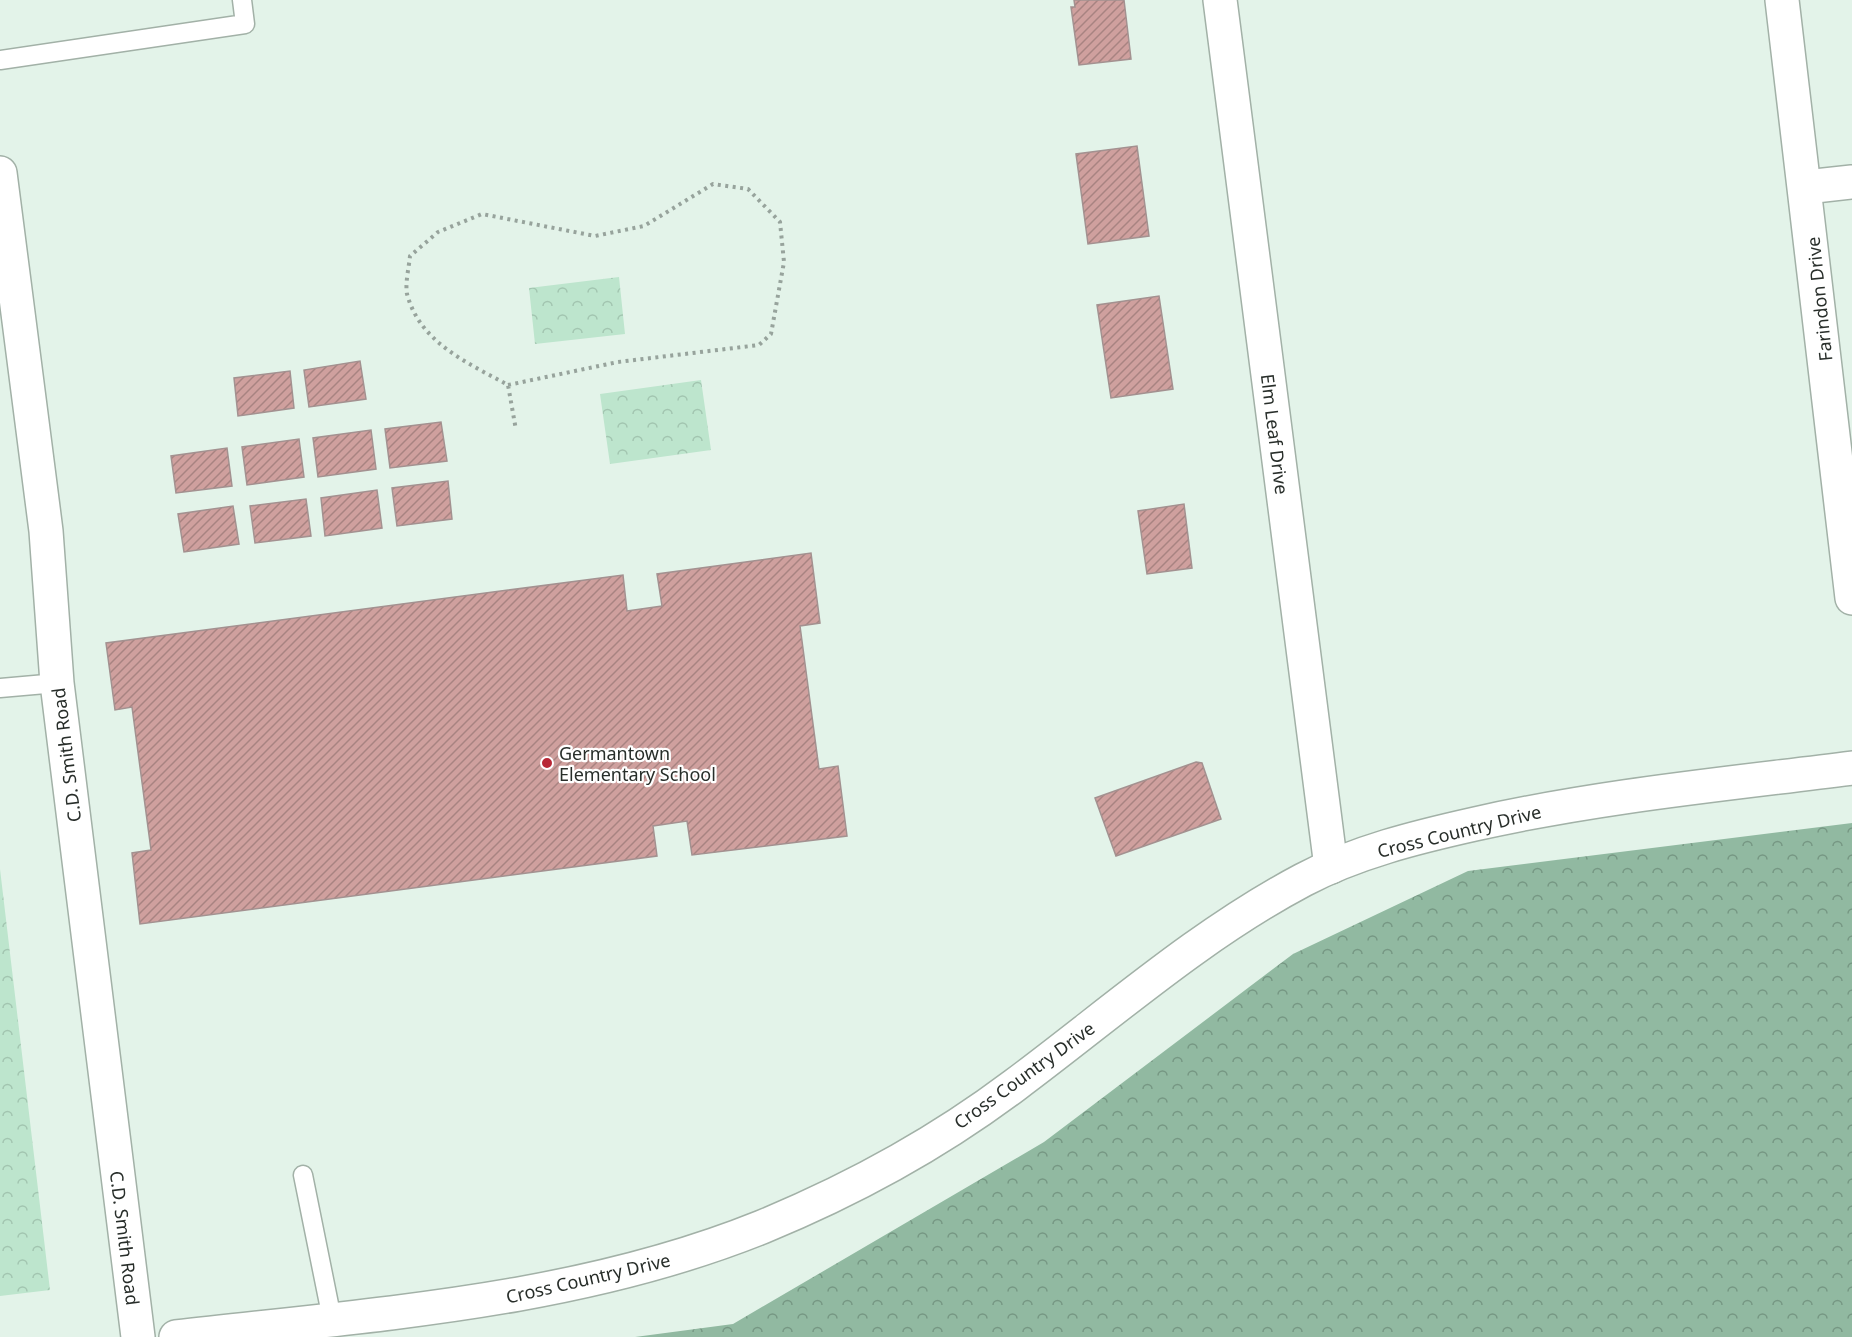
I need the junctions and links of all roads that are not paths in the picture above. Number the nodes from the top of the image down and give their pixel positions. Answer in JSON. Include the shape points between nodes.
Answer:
{"nodes":[{"id":1,"x":242,"y":0,"type":"edge"},
{"id":2,"x":1220,"y":0,"type":"edge"},
{"id":3,"x":1782,"y":0,"type":"edge"},
{"id":4,"x":0,"y":60,"type":"edge"},
{"id":5,"x":0,"y":173,"type":"edge"},
{"id":6,"x":1852,"y":182,"type":"edge"},
{"id":7,"x":1806,"y":187,"type":"junction"},
{"id":8,"x":1852,"y":598,"type":"edge"},
{"id":9,"x":57,"y":683,"type":"junction"},
{"id":10,"x":0,"y":688,"type":"edge"},
{"id":11,"x":1852,"y":768,"type":"edge"},
{"id":12,"x":1331,"y":867,"type":"junction"},
{"id":13,"x":303,"y":1175,"type":"dead end"},
{"id":14,"x":332,"y":1319,"type":"junction"},
{"id":15,"x":138,"y":1337,"type":"edge"},
{"id":16,"x":176,"y":1337,"type":"edge"}],
"edges":[{"from":1,"to":4,"type":"lane","via":[[245,24]]},
{"from":2,"to":12,"type":"street","name":"Elm Leaf Drive"},
{"from":3,"to":7,"type":"street","name":"Farindon Drive"},
{"from":5,"to":9,"type":"street","name":"C.D. Smith Road","via":[[46,531]]},
{"from":6,"to":7,"type":"street"},
{"from":7,"to":8,"type":"street","name":"Farindon Drive"},
{"from":9,"to":10,"type":"lane"},
{"from":9,"to":15,"type":"street","name":"C.D. Smith Road"},
{"from":11,"to":12,"type":"street","name":"Cross Country Drive","via":[[1573,804],[1436,833]]},
{"from":12,"to":14,"type":"street","name":"Cross Country Drive","via":[[1273,897],[1217,933],[961,1123],[832,1196],[686,1255],[618,1274],[492,1300]]},
{"from":13,"to":14,"type":"lane"},
{"from":14,"to":16,"type":"street","name":"Cross Country Drive"}]}
